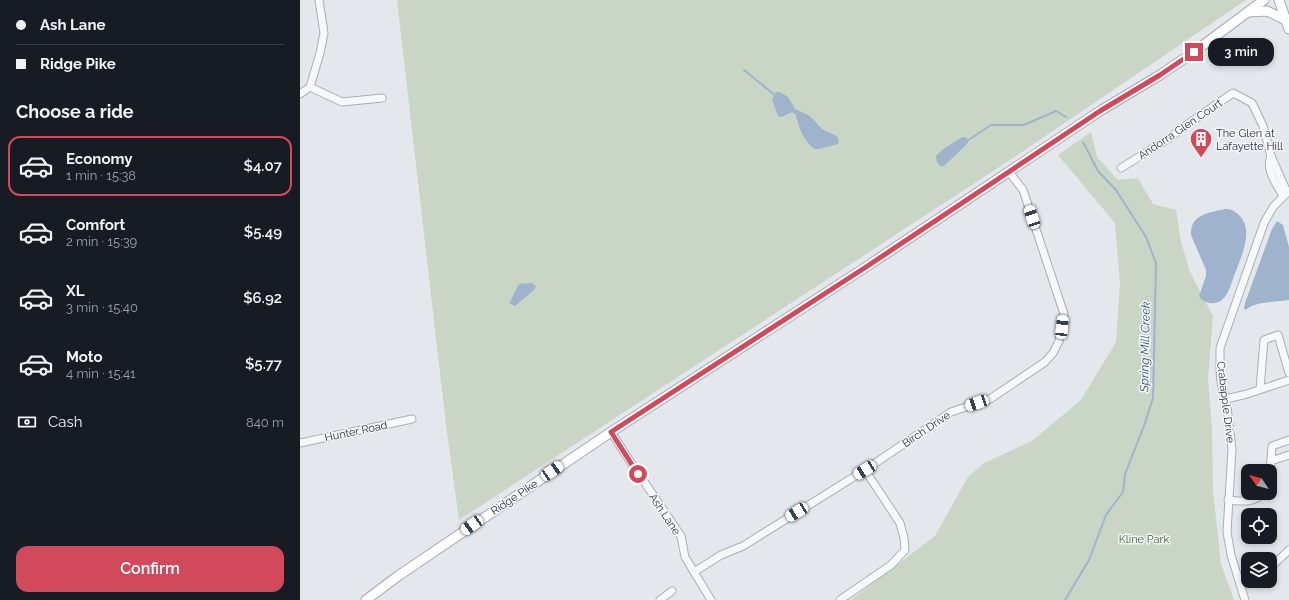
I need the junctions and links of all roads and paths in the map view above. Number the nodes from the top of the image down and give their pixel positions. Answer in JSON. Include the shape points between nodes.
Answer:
{"nodes":[{"id":1,"x":319,"y":0,"type":"edge"},
{"id":2,"x":1264,"y":0,"type":"edge"},
{"id":3,"x":1279,"y":0,"type":"edge"},
{"id":4,"x":1248,"y":12,"type":"junction"},
{"id":5,"x":1288,"y":24,"type":"edge"},
{"id":6,"x":310,"y":86,"type":"junction"},
{"id":7,"x":300,"y":94,"type":"edge"},
{"id":8,"x":382,"y":98,"type":"dead end"},
{"id":9,"x":1121,"y":168,"type":"dead end"},
{"id":10,"x":1009,"y":172,"type":"junction"},
{"id":11,"x":1287,"y":193,"type":"edge"},
{"id":12,"x":1289,"y":373,"type":"edge"},
{"id":13,"x":1289,"y":380,"type":"edge"},
{"id":14,"x":1260,"y":389,"type":"junction"},
{"id":15,"x":1226,"y":399,"type":"junction"},
{"id":16,"x":412,"y":419,"type":"dead end"},
{"id":17,"x":611,"y":432,"type":"junction"},
{"id":18,"x":1289,"y":440,"type":"edge"},
{"id":19,"x":300,"y":443,"type":"edge"},
{"id":20,"x":1289,"y":454,"type":"edge"},
{"id":21,"x":1271,"y":460,"type":"junction"},
{"id":22,"x":1271,"y":464,"type":"edge"},
{"id":23,"x":865,"y":470,"type":"junction"},
{"id":24,"x":1228,"y":500,"type":"junction"},
{"id":25,"x":1253,"y":500,"type":"edge"},
{"id":26,"x":1289,"y":550,"type":"edge"},
{"id":27,"x":1277,"y":561,"type":"edge"},
{"id":28,"x":694,"y":572,"type":"junction"},
{"id":29,"x":1240,"y":581,"type":"joint"},
{"id":30,"x":672,"y":591,"type":"dead end"},
{"id":31,"x":366,"y":600,"type":"edge"},
{"id":32,"x":660,"y":600,"type":"edge"},
{"id":33,"x":712,"y":600,"type":"edge"},
{"id":34,"x":840,"y":600,"type":"edge"},
{"id":35,"x":1245,"y":600,"type":"edge"}],
"edges":[{"from":1,"to":6,"type":"street","via":[[324,34]]},
{"from":2,"to":4,"type":"main road","name":"Ridge Pike"},
{"from":3,"to":5,"type":"main road"},
{"from":4,"to":5,"type":"main road","via":[[1272,12]]},
{"from":4,"to":10,"type":"main road","name":"Ridge Pike","via":[[1160,75],[1100,111]]},
{"from":6,"to":7,"type":"street"},
{"from":6,"to":8,"type":"street","via":[[342,102]]},
{"from":9,"to":11,"type":"street","name":"Andorra Glen Court","via":[[1233,94],[1252,103],[1263,126],[1275,173]]},
{"from":10,"to":17,"type":"main road","name":"Ridge Pike"},
{"from":10,"to":23,"type":"street","name":"Birch Drive","via":[[1023,190],[1064,314],[1059,341],[1045,362],[990,399],[951,412]]},
{"from":11,"to":15,"type":"street","name":"Crabapple Drive","via":[[1273,207],[1264,223],[1220,348],[1220,369]]},
{"from":12,"to":14,"type":"street","via":[[1278,335],[1264,340]]},
{"from":13,"to":14,"type":"street"},
{"from":14,"to":15,"type":"street"},
{"from":15,"to":24,"type":"street","name":"Crabapple Drive","via":[[1232,449]]},
{"from":16,"to":19,"type":"street","name":"Hunter Road"},
{"from":17,"to":28,"type":"street","name":"Ash Lane","via":[[681,536],[685,557]]},
{"from":17,"to":31,"type":"main road","name":"Ridge Pike"},
{"from":18,"to":21,"type":"street","via":[[1272,446]]},
{"from":20,"to":21,"type":"street"},
{"from":21,"to":22,"type":"street"},
{"from":23,"to":28,"type":"street","name":"Birch Drive","via":[[743,546],[721,555]]},
{"from":23,"to":34,"type":"street","via":[[900,523],[904,550],[891,565]]},
{"from":24,"to":25,"type":"street"},
{"from":24,"to":29,"type":"street","name":"Crabapple Drive","via":[[1227,532],[1231,555]]},
{"from":26,"to":27,"type":"street"},
{"from":28,"to":33,"type":"street","name":"Ash Lane"},
{"from":29,"to":35,"type":"street","name":"Crabapple Drive"},
{"from":30,"to":32,"type":"street"}]}
